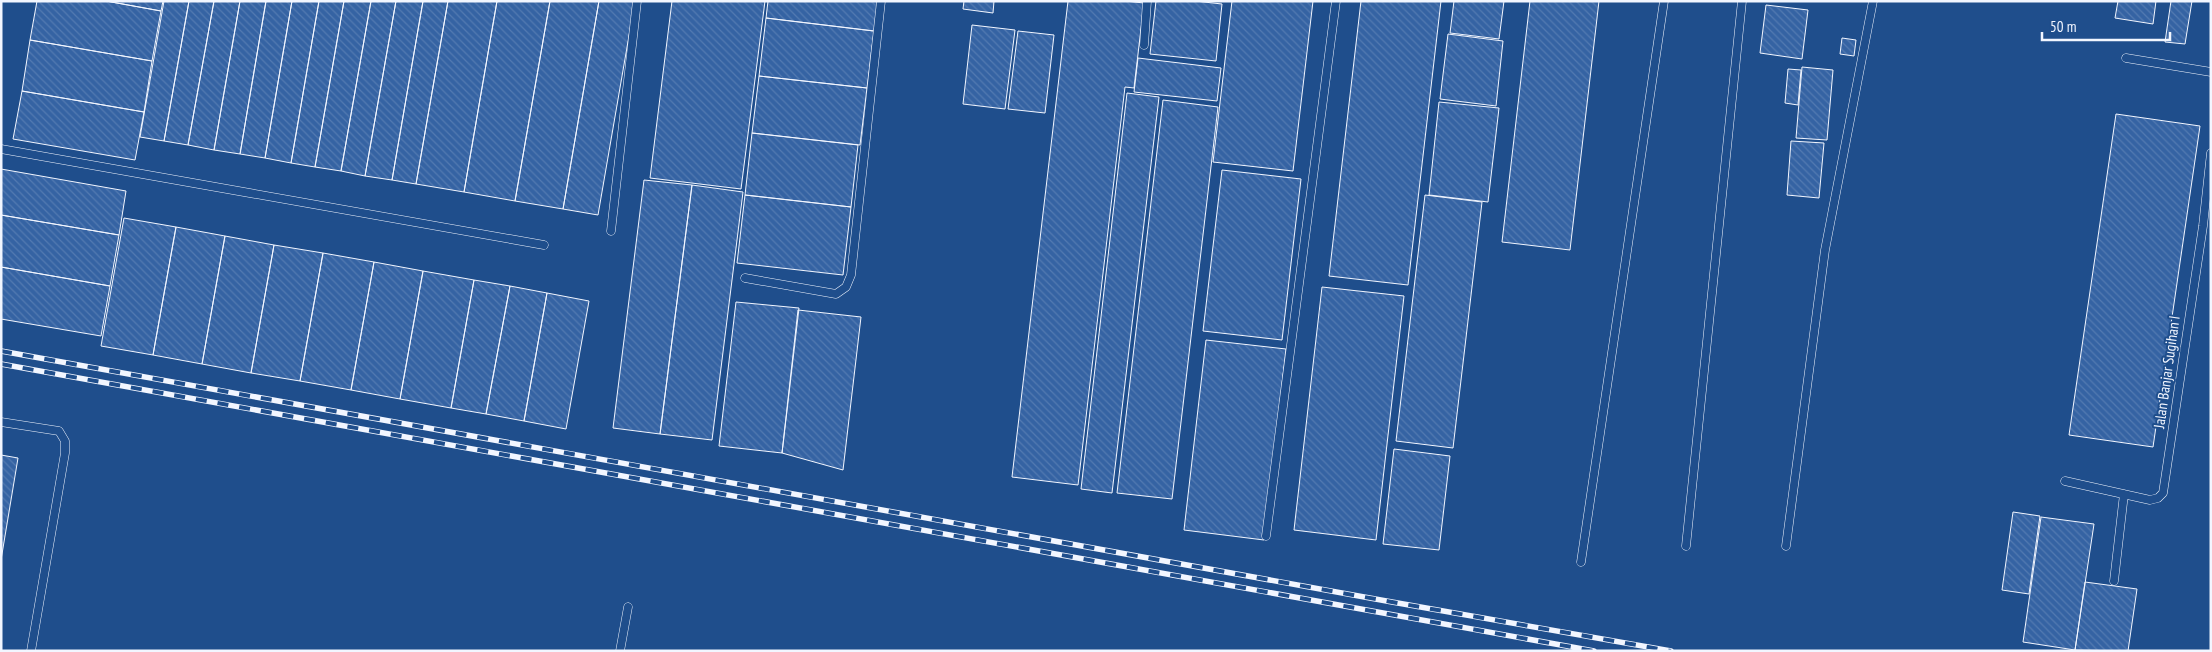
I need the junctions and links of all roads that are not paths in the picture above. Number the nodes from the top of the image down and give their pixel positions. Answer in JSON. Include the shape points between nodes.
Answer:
{"nodes":[{"id":1,"x":637,"y":1,"type":"edge"},
{"id":2,"x":881,"y":1,"type":"edge"},
{"id":3,"x":1147,"y":1,"type":"edge"},
{"id":4,"x":1336,"y":1,"type":"edge"},
{"id":5,"x":1664,"y":1,"type":"edge"},
{"id":6,"x":1742,"y":1,"type":"edge"},
{"id":7,"x":1873,"y":1,"type":"edge"},
{"id":8,"x":1144,"y":44,"type":"dead end"},
{"id":9,"x":2126,"y":58,"type":"dead end"},
{"id":10,"x":2211,"y":72,"type":"edge"},
{"id":11,"x":1,"y":149,"type":"edge"},
{"id":12,"x":2211,"y":153,"type":"edge"},
{"id":13,"x":611,"y":232,"type":"dead end"},
{"id":14,"x":544,"y":245,"type":"dead end"},
{"id":15,"x":745,"y":278,"type":"dead end"},
{"id":16,"x":1,"y":422,"type":"edge"},
{"id":17,"x":2065,"y":481,"type":"dead end"},
{"id":18,"x":2124,"y":494,"type":"junction"},
{"id":19,"x":1266,"y":536,"type":"dead end"},
{"id":20,"x":1686,"y":546,"type":"dead end"},
{"id":21,"x":1786,"y":546,"type":"dead end"},
{"id":22,"x":1581,"y":562,"type":"dead end"},
{"id":23,"x":2114,"y":581,"type":"dead end"},
{"id":24,"x":628,"y":607,"type":"dead end"},
{"id":25,"x":31,"y":651,"type":"edge"},
{"id":26,"x":620,"y":651,"type":"edge"}],
"edges":[{"from":1,"to":13,"type":"lane"},
{"from":2,"to":15,"type":"lane","via":[[851,275],[846,287],[836,294]]},
{"from":3,"to":8,"type":"lane"},
{"from":4,"to":19,"type":"lane"},
{"from":5,"to":22,"type":"lane"},
{"from":6,"to":20,"type":"lane"},
{"from":7,"to":21,"type":"lane","via":[[1825,250]]},
{"from":9,"to":10,"type":"lane"},
{"from":11,"to":14,"type":"lane"},
{"from":12,"to":18,"type":"lane","name":"Jalan Banjar Sugihan I","via":[[2163,493],[2150,500]]},
{"from":16,"to":25,"type":"lane","via":[[59,431],[65,440]]},
{"from":17,"to":18,"type":"lane","name":"Jalan Banjar Sugihan I"},
{"from":18,"to":23,"type":"lane"},
{"from":24,"to":26,"type":"lane"}]}
